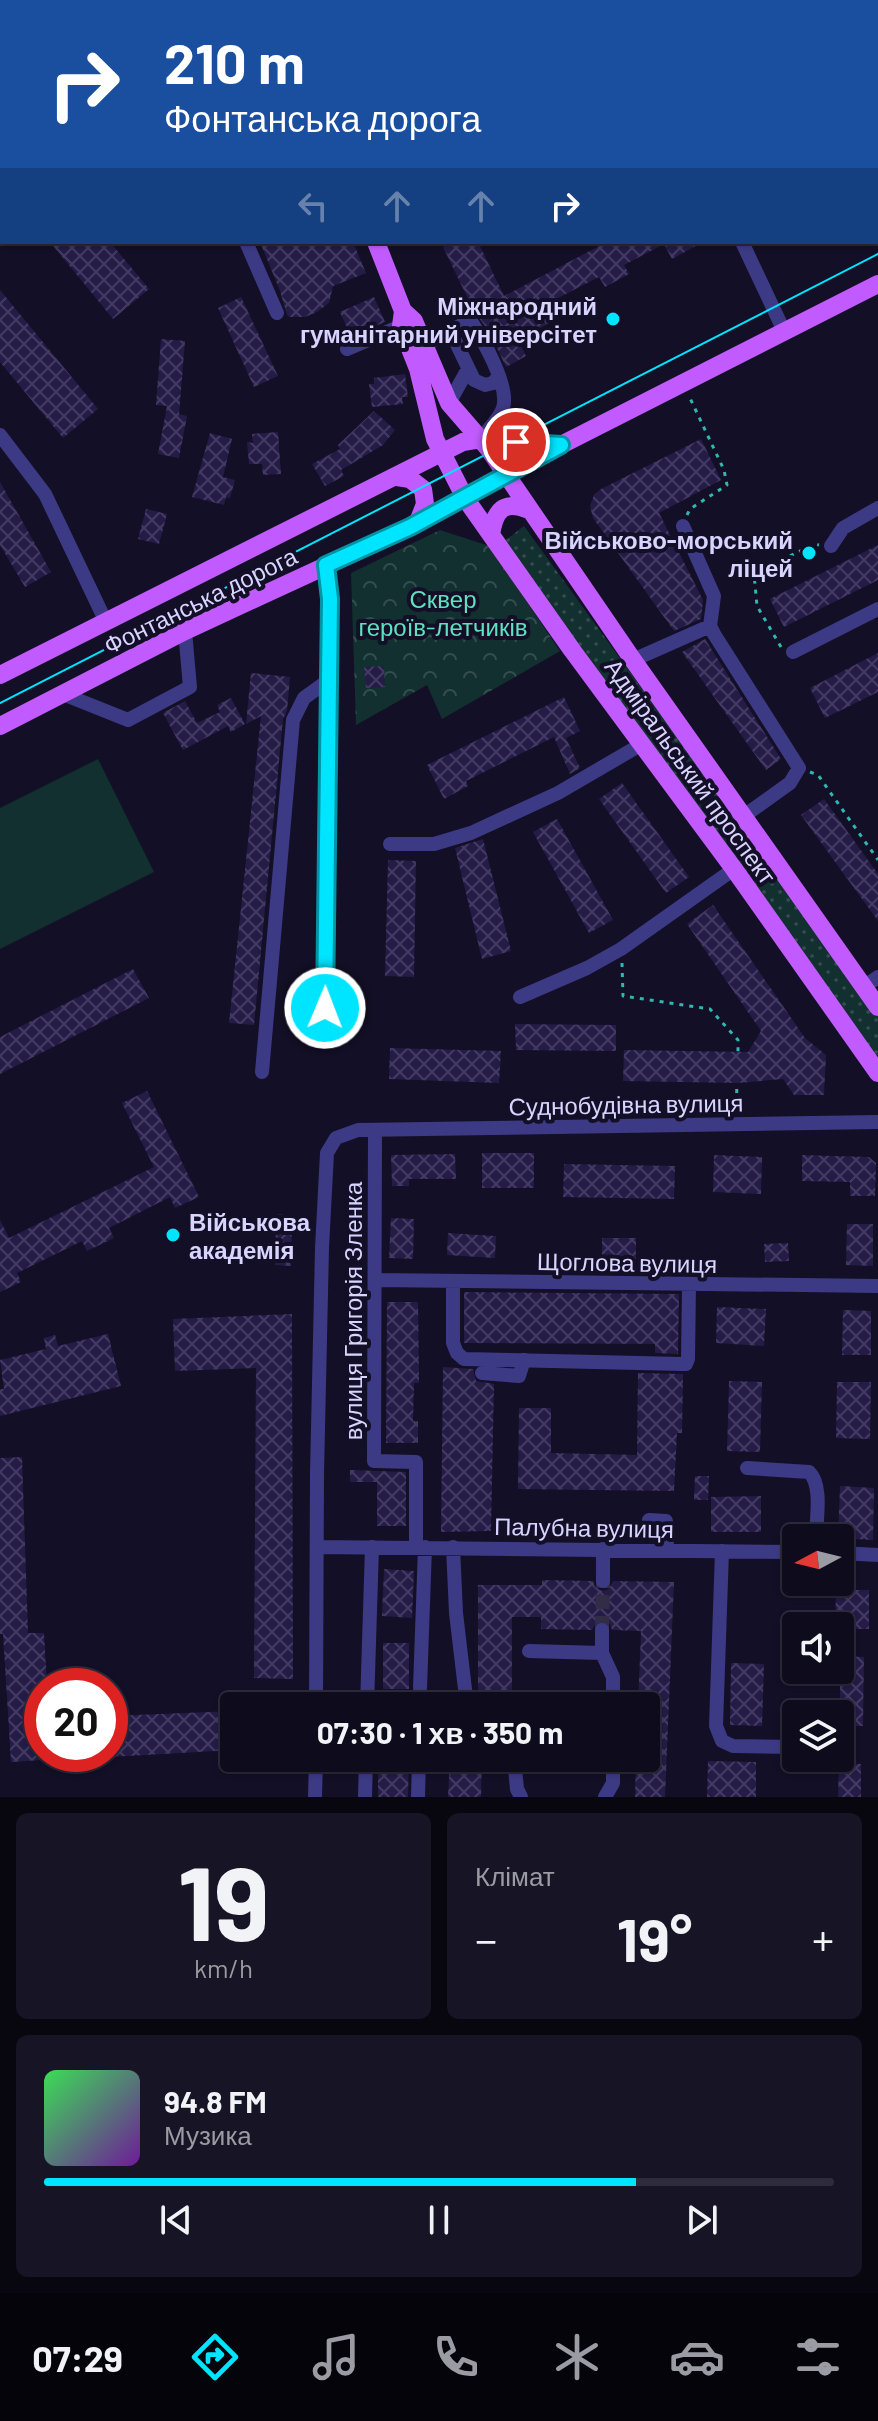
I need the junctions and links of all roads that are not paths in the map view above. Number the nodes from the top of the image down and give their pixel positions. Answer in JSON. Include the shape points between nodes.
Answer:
{"nodes":[{"id":1,"x":247,"y":244,"type":"edge"},
{"id":2,"x":377,"y":244,"type":"edge"},
{"id":3,"x":743,"y":244,"type":"edge"},
{"id":4,"x":878,"y":284,"type":"edge"},
{"id":5,"x":277,"y":313,"type":"dead end"},
{"id":6,"x":402,"y":319,"type":"junction"},
{"id":7,"x":450,"y":330,"type":"junction"},
{"id":8,"x":784,"y":331,"type":"junction"},
{"id":9,"x":424,"y":346,"type":"junction"},
{"id":10,"x":347,"y":349,"type":"dead end"},
{"id":11,"x":468,"y":369,"type":"junction"},
{"id":12,"x":498,"y":377,"type":"junction"},
{"id":13,"x":449,"y":403,"type":"junction"},
{"id":14,"x":0,"y":435,"type":"edge"},
{"id":15,"x":481,"y":439,"type":"junction"},
{"id":16,"x":561,"y":445,"type":"junction"},
{"id":17,"x":440,"y":452,"type":"junction"},
{"id":18,"x":507,"y":475,"type":"junction"},
{"id":19,"x":397,"y":477,"type":"junction"},
{"id":20,"x":465,"y":498,"type":"junction"},
{"id":21,"x":878,"y":508,"type":"edge"},
{"id":22,"x":529,"y":510,"type":"junction"},
{"id":23,"x":418,"y":522,"type":"junction"},
{"id":24,"x":683,"y":526,"type":"road end"},
{"id":25,"x":491,"y":535,"type":"junction"},
{"id":26,"x":831,"y":546,"type":"road end"},
{"id":27,"x":326,"y":565,"type":"junction"},
{"id":28,"x":878,"y":609,"type":"edge"},
{"id":29,"x":106,"y":622,"type":"junction"},
{"id":30,"x":710,"y":626,"type":"junction"},
{"id":31,"x":185,"y":631,"type":"junction"},
{"id":32,"x":793,"y":652,"type":"road end"},
{"id":33,"x":633,"y":660,"type":"junction"},
{"id":34,"x":0,"y":675,"type":"edge"},
{"id":35,"x":329,"y":680,"type":"junction"},
{"id":36,"x":63,"y":694,"type":"junction"},
{"id":37,"x":0,"y":726,"type":"edge"},
{"id":38,"x":642,"y":744,"type":"junction"},
{"id":39,"x":744,"y":816,"type":"junction"},
{"id":40,"x":390,"y":844,"type":"dead end"},
{"id":41,"x":734,"y":869,"type":"junction"},
{"id":42,"x":871,"y":982,"type":"edge"},
{"id":43,"x":520,"y":997,"type":"dead end"},
{"id":44,"x":878,"y":1007,"type":"edge"},
{"id":45,"x":325,"y":1008,"type":"dead end"},
{"id":46,"x":262,"y":1072,"type":"dead end"},
{"id":47,"x":878,"y":1073,"type":"edge"},
{"id":48,"x":878,"y":1122,"type":"edge"},
{"id":49,"x":375,"y":1131,"type":"junction"},
{"id":50,"x":375,"y":1280,"type":"junction"},
{"id":51,"x":453,"y":1281,"type":"junction"},
{"id":52,"x":689,"y":1285,"type":"junction"},
{"id":53,"x":878,"y":1286,"type":"edge"},
{"id":54,"x":524,"y":1360,"type":"junction"},
{"id":55,"x":482,"y":1373,"type":"dead end"},
{"id":56,"x":747,"y":1468,"type":"dead end"},
{"id":57,"x":649,"y":1520,"type":"dead end"},
{"id":58,"x":816,"y":1524,"type":"edge"},
{"id":59,"x":317,"y":1547,"type":"junction"},
{"id":60,"x":372,"y":1547,"type":"junction"},
{"id":61,"x":421,"y":1547,"type":"junction"},
{"id":62,"x":453,"y":1547,"type":"junction"},
{"id":63,"x":603,"y":1549,"type":"junction"},
{"id":64,"x":667,"y":1550,"type":"junction"},
{"id":65,"x":722,"y":1551,"type":"junction"},
{"id":66,"x":782,"y":1552,"type":"edge"},
{"id":67,"x":854,"y":1554,"type":"edge"},
{"id":68,"x":878,"y":1555,"type":"edge"},
{"id":69,"x":603,"y":1581,"type":"tunnel mouth"},
{"id":70,"x":602,"y":1630,"type":"tunnel mouth"},
{"id":71,"x":529,"y":1651,"type":"dead end"},
{"id":72,"x":602,"y":1653,"type":"junction"},
{"id":73,"x":420,"y":1688,"type":"dead end"},
{"id":74,"x":316,"y":1692,"type":"edge"},
{"id":75,"x":367,"y":1692,"type":"edge"},
{"id":76,"x":465,"y":1692,"type":"edge"},
{"id":77,"x":613,"y":1692,"type":"edge"},
{"id":78,"x":782,"y":1747,"type":"edge"},
{"id":79,"x":316,"y":1772,"type":"edge"},
{"id":80,"x":366,"y":1772,"type":"edge"},
{"id":81,"x":419,"y":1772,"type":"edge"},
{"id":82,"x":515,"y":1772,"type":"edge"},
{"id":83,"x":613,"y":1772,"type":"edge"},
{"id":84,"x":315,"y":1797,"type":"edge"},
{"id":85,"x":365,"y":1797,"type":"edge"},
{"id":86,"x":418,"y":1797,"type":"edge"},
{"id":87,"x":521,"y":1797,"type":"edge"},
{"id":88,"x":605,"y":1797,"type":"edge"}],
"edges":[{"from":1,"to":5,"type":"street"},
{"from":2,"to":6,"type":"main road"},
{"from":3,"to":8,"type":"street"},
{"from":4,"to":8,"type":"main road"},
{"from":6,"to":9,"type":"main road","name":"Адміральський проспект","via":[[414,321]]},
{"from":6,"to":10,"type":"street"},
{"from":6,"to":17,"type":"main road","name":"Адміральський проспект"},
{"from":7,"to":9,"type":"street"},
{"from":7,"to":11,"type":"street"},
{"from":7,"to":12,"type":"street","via":[[470,320]]},
{"from":8,"to":16,"type":"main road"},
{"from":9,"to":13,"type":"main road","name":"Адміральський проспект"},
{"from":11,"to":12,"type":"street","via":[[480,385]]},
{"from":11,"to":13,"type":"street"},
{"from":12,"to":15,"type":"street","via":[[503,408]]},
{"from":13,"to":15,"type":"main road","name":"Адміральський проспект"},
{"from":14,"to":29,"type":"street","via":[[45,494]]},
{"from":15,"to":16,"type":"main road"},
{"from":15,"to":17,"type":"main road","name":"Фонтанська дорога"},
{"from":15,"to":18,"type":"main road","name":"Адміральський проспект"},
{"from":16,"to":18,"type":"main road"},
{"from":17,"to":19,"type":"main road","name":"Фонтанська дорога"},
{"from":17,"to":20,"type":"main road","name":"Адміральський проспект"},
{"from":18,"to":20,"type":"main road","name":"Фонтанська дорога"},
{"from":18,"to":22,"type":"main road","name":"Адміральський проспект"},
{"from":19,"to":23,"type":"main road","via":[[423,489],[425,504]]},
{"from":19,"to":29,"type":"main road","name":"Фонтанська дорога"},
{"from":20,"to":23,"type":"main road","name":"Фонтанська дорога"},
{"from":20,"to":25,"type":"main road","name":"Адміральський проспект"},
{"from":21,"to":26,"type":"street","via":[[843,528]]},
{"from":22,"to":25,"type":"main road","via":[[518,505],[499,511]]},
{"from":22,"to":33,"type":"main road","name":"Адміральський проспект"},
{"from":23,"to":27,"type":"main road","name":"Фонтанська дорога"},
{"from":24,"to":30,"type":"street","via":[[714,596]]},
{"from":25,"to":38,"type":"main road","name":"Адміральський проспект"},
{"from":27,"to":31,"type":"main road","name":"Фонтанська дорога"},
{"from":27,"to":35,"type":"street"},
{"from":28,"to":32,"type":"street"},
{"from":29,"to":34,"type":"main road","name":"Фонтанська дорога"},
{"from":30,"to":33,"type":"street"},
{"from":30,"to":39,"type":"street","via":[[799,768],[790,783]]},
{"from":31,"to":36,"type":"main road","name":"Фонтанська дорога"},
{"from":31,"to":36,"type":"street","via":[[190,687],[128,720]]},
{"from":33,"to":39,"type":"main road","name":"Адміральський проспект"},
{"from":35,"to":45,"type":"street"},
{"from":35,"to":46,"type":"street","via":[[304,698],[293,720]]},
{"from":36,"to":37,"type":"main road","name":"Фонтанська дорога"},
{"from":38,"to":40,"type":"street","via":[[558,793],[471,833],[434,844]]},
{"from":38,"to":41,"type":"main road","name":"Адміральський проспект"},
{"from":39,"to":42,"type":"main road","name":"Адміральський проспект"},
{"from":41,"to":43,"type":"street","via":[[621,949]]},
{"from":41,"to":47,"type":"main road","name":"Адміральський проспект"},
{"from":42,"to":44,"type":"main road","name":"Адміральський проспект"},
{"from":48,"to":49,"type":"street","name":"Суднобудівна вулиця"},
{"from":49,"to":50,"type":"street","name":"вулиця Григорія Зленка"},
{"from":49,"to":59,"type":"street","name":"Суднобудівна вулиця","via":[[345,1133],[327,1153]]},
{"from":50,"to":51,"type":"street","name":"Щоглова вулиця"},
{"from":50,"to":61,"type":"street","name":"вулиця Григорія Зленка","via":[[374,1461],[416,1462]]},
{"from":51,"to":52,"type":"street","name":"Щоглова вулиця"},
{"from":51,"to":54,"type":"street","via":[[457,1353],[464,1359]]},
{"from":52,"to":53,"type":"street","name":"Щоглова вулиця"},
{"from":52,"to":54,"type":"street","via":[[686,1364]]},
{"from":54,"to":55,"type":"street","via":[[519,1376]]},
{"from":56,"to":58,"type":"street","via":[[814,1476]]},
{"from":57,"to":64,"type":"street","via":[[666,1521]]},
{"from":59,"to":60,"type":"street","name":"Палубна вулиця"},
{"from":59,"to":74,"type":"street","name":"Суднобудівна вулиця"},
{"from":60,"to":61,"type":"street","name":"Палубна вулиця"},
{"from":60,"to":75,"type":"street"},
{"from":61,"to":62,"type":"street","name":"Палубна вулиця"},
{"from":61,"to":73,"type":"street"},
{"from":62,"to":63,"type":"street","name":"Палубна вулиця"},
{"from":62,"to":76,"type":"street"},
{"from":63,"to":64,"type":"street","name":"Палубна вулиця"},
{"from":63,"to":69,"type":"street"},
{"from":64,"to":65,"type":"street","name":"Палубна вулиця"},
{"from":65,"to":66,"type":"street","name":"Палубна вулиця"},
{"from":65,"to":78,"type":"street","via":[[716,1726],[722,1741],[733,1746]]},
{"from":67,"to":68,"type":"street"},
{"from":70,"to":72,"type":"street"},
{"from":71,"to":72,"type":"street"},
{"from":72,"to":77,"type":"street","via":[[613,1677]]},
{"from":79,"to":84,"type":"street"},
{"from":80,"to":85,"type":"street"},
{"from":81,"to":86,"type":"street"},
{"from":82,"to":87,"type":"street"},
{"from":83,"to":88,"type":"street"}]}
